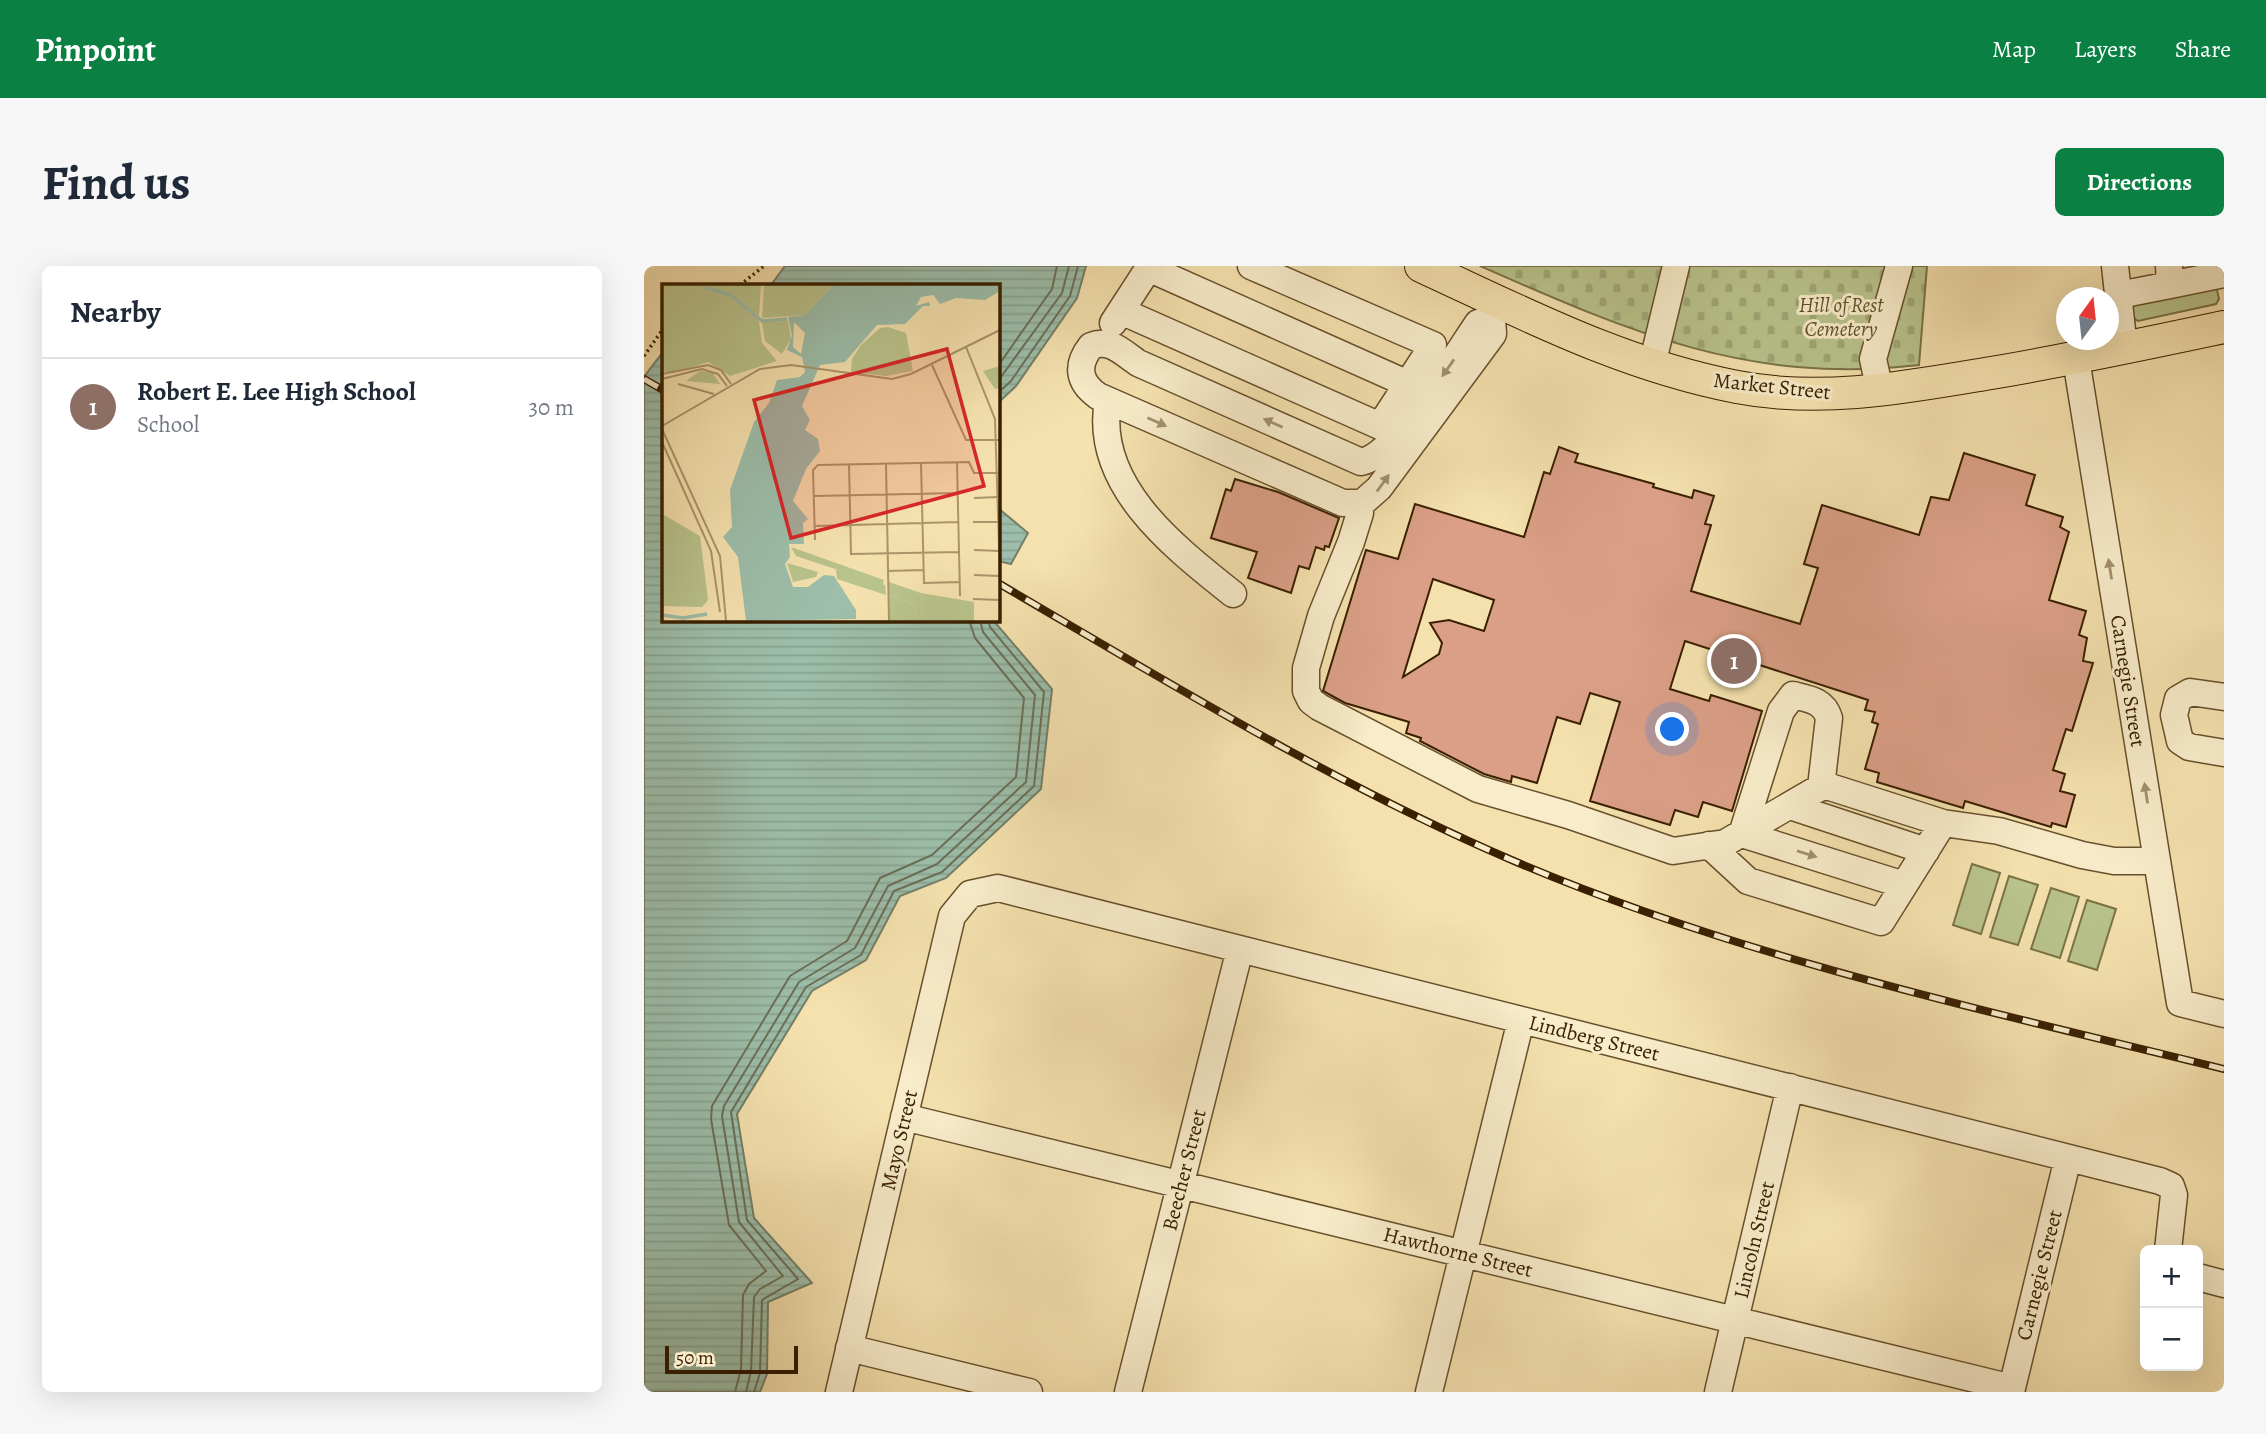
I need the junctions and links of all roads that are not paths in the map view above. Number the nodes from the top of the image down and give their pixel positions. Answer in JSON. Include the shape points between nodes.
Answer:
{"nodes":[{"id":1,"x":1251,"y":266,"type":"edge"},
{"id":2,"x":1421,"y":266,"type":"edge"},
{"id":3,"x":1676,"y":266,"type":"edge"},
{"id":4,"x":1899,"y":266,"type":"edge"},
{"id":5,"x":2115,"y":266,"type":"edge"},
{"id":6,"x":1149,"y":267,"type":"edge"},
{"id":7,"x":2224,"y":274,"type":"edge"},
{"id":8,"x":2169,"y":276,"type":"edge"},
{"id":9,"x":2118,"y":287,"type":"edge"},
{"id":10,"x":2119,"y":295,"type":"joint"},
{"id":11,"x":1121,"y":310,"type":"junction"},
{"id":12,"x":1497,"y":312,"type":"junction"},
{"id":13,"x":2224,"y":327,"type":"edge"},
{"id":14,"x":1100,"y":342,"type":"junction"},
{"id":15,"x":2124,"y":348,"type":"junction"},
{"id":16,"x":2076,"y":359,"type":"junction"},
{"id":17,"x":1652,"y":365,"type":"junction"},
{"id":18,"x":1408,"y":384,"type":"junction"},
{"id":19,"x":1880,"y":391,"type":"junction"},
{"id":20,"x":1108,"y":401,"type":"junction"},
{"id":21,"x":1386,"y":434,"type":"junction"},
{"id":22,"x":1359,"y":504,"type":"junction"},
{"id":23,"x":1233,"y":594,"type":"dead end"},
{"id":24,"x":2224,"y":697,"type":"edge"},
{"id":25,"x":2224,"y":753,"type":"edge"},
{"id":26,"x":1821,"y":787,"type":"junction"},
{"id":27,"x":1790,"y":806,"type":"junction"},
{"id":28,"x":1943,"y":823,"type":"junction"},
{"id":29,"x":1742,"y":834,"type":"junction"},
{"id":30,"x":1709,"y":845,"type":"junction"},
{"id":31,"x":1926,"y":851,"type":"junction"},
{"id":32,"x":2157,"y":860,"type":"junction"},
{"id":33,"x":1904,"y":885,"type":"junction"},
{"id":34,"x":970,"y":894,"type":"joint"},
{"id":35,"x":1240,"y":949,"type":"junction"},
{"id":36,"x":2224,"y":1014,"type":"edge"},
{"id":37,"x":1521,"y":1020,"type":"junction"},
{"id":38,"x":1790,"y":1087,"type":"junction"},
{"id":39,"x":904,"y":1117,"type":"junction"},
{"id":40,"x":2068,"y":1158,"type":"junction"},
{"id":41,"x":1180,"y":1184,"type":"junction"},
{"id":42,"x":2168,"y":1241,"type":"edge"},
{"id":43,"x":1463,"y":1254,"type":"junction"},
{"id":44,"x":2203,"y":1278,"type":"edge"},
{"id":45,"x":2224,"y":1284,"type":"edge"},
{"id":46,"x":1735,"y":1320,"type":"junction"},
{"id":47,"x":849,"y":1348,"type":"junction"},
{"id":48,"x":2011,"y":1390,"type":"edge"},
{"id":49,"x":839,"y":1392,"type":"edge"},
{"id":50,"x":1029,"y":1392,"type":"edge"},
{"id":51,"x":1128,"y":1392,"type":"edge"},
{"id":52,"x":1429,"y":1392,"type":"edge"},
{"id":53,"x":1718,"y":1392,"type":"edge"}],
"edges":[{"from":1,"to":18,"type":"street","via":[[1433,345]]},
{"from":2,"to":12,"type":"main road","name":"Market Street"},
{"from":3,"to":17,"type":"street"},
{"from":4,"to":19,"type":"street","via":[[1873,359]]},
{"from":5,"to":9,"type":"street"},
{"from":6,"to":11,"type":"street"},
{"from":6,"to":18,"type":"street"},
{"from":7,"to":8,"type":"street"},
{"from":8,"to":10,"type":"street"},
{"from":10,"to":15,"type":"street"},
{"from":11,"to":14,"type":"street"},
{"from":11,"to":21,"type":"street"},
{"from":12,"to":17,"type":"main road","name":"Market Street"},
{"from":12,"to":21,"type":"street","one_way":true,"via":[[1478,323]]},
{"from":22,"to":12,"type":"street","one_way":true,"via":[[1371,498],[1486,344]]},
{"from":13,"to":15,"type":"main road","name":"Market Street"},
{"from":14,"to":20,"type":"street","via":[[1091,346],[1080,368],[1089,390]]},
{"from":21,"to":14,"type":"street","one_way":true,"via":[[1373,460],[1361,462]]},
{"from":15,"to":16,"type":"main road","name":"Market Street"},
{"from":16,"to":19,"type":"main road","name":"Market Street"},
{"from":32,"to":16,"type":"street","name":"Carnegie Street","one_way":true},
{"from":17,"to":19,"type":"main road","name":"Market Street","via":[[1739,387],[1821,395]]},
{"from":18,"to":21,"type":"street"},
{"from":20,"to":22,"type":"street","one_way":true,"via":[[1343,503]]},
{"from":20,"to":23,"type":"street","via":[[1104,425],[1109,454],[1128,492],[1172,545]]},
{"from":22,"to":30,"type":"street","via":[[1360,513],[1309,653],[1305,679],[1311,701],[1478,789],[1673,851]]},
{"from":24,"to":25,"type":"street","via":[[2190,692],[2178,699],[2174,715],[2180,741]]},
{"from":26,"to":27,"type":"street"},
{"from":26,"to":28,"type":"street"},
{"from":26,"to":29,"type":"street","via":[[1829,718],[1817,702],[1793,695],[1782,711]]},
{"from":27,"to":29,"type":"street"},
{"from":27,"to":31,"type":"street"},
{"from":28,"to":31,"type":"street"},
{"from":28,"to":32,"type":"street","via":[[2000,831],[2114,861]]},
{"from":29,"to":30,"type":"street"},
{"from":29,"to":33,"type":"street","one_way":true},
{"from":30,"to":33,"type":"street","via":[[1748,881],[1881,922]]},
{"from":31,"to":33,"type":"street"},
{"from":32,"to":36,"type":"street","name":"Carnegie Street","via":[[2180,1003]]},
{"from":34,"to":35,"type":"street","name":"Lindberg Street","via":[[998,888]]},
{"from":34,"to":39,"type":"street","name":"Mayo Street","via":[[952,916]]},
{"from":35,"to":37,"type":"street","name":"Lindberg Street"},
{"from":35,"to":41,"type":"street","name":"Beecher Street"},
{"from":37,"to":38,"type":"street","name":"Lindberg Street"},
{"from":37,"to":43,"type":"street"},
{"from":38,"to":40,"type":"street","name":"Lindberg Street"},
{"from":38,"to":46,"type":"street","name":"Lincoln Street"},
{"from":39,"to":41,"type":"street","name":"Hawthorne Street"},
{"from":39,"to":47,"type":"street","name":"Mayo Street"},
{"from":40,"to":42,"type":"street","name":"Lindberg Street","via":[[2171,1186]]},
{"from":40,"to":48,"type":"street","name":"Carnegie Street"},
{"from":41,"to":43,"type":"street","name":"Hawthorne Street"},
{"from":41,"to":51,"type":"street","name":"Beecher Street"},
{"from":43,"to":46,"type":"street","name":"Hawthorne Street"},
{"from":43,"to":52,"type":"street"},
{"from":44,"to":45,"type":"street"},
{"from":46,"to":48,"type":"street","name":"Hawthorne Street"},
{"from":46,"to":53,"type":"street","name":"Lincoln Street"},
{"from":47,"to":49,"type":"street","name":"Mayo Street"},
{"from":47,"to":50,"type":"street"}]}
